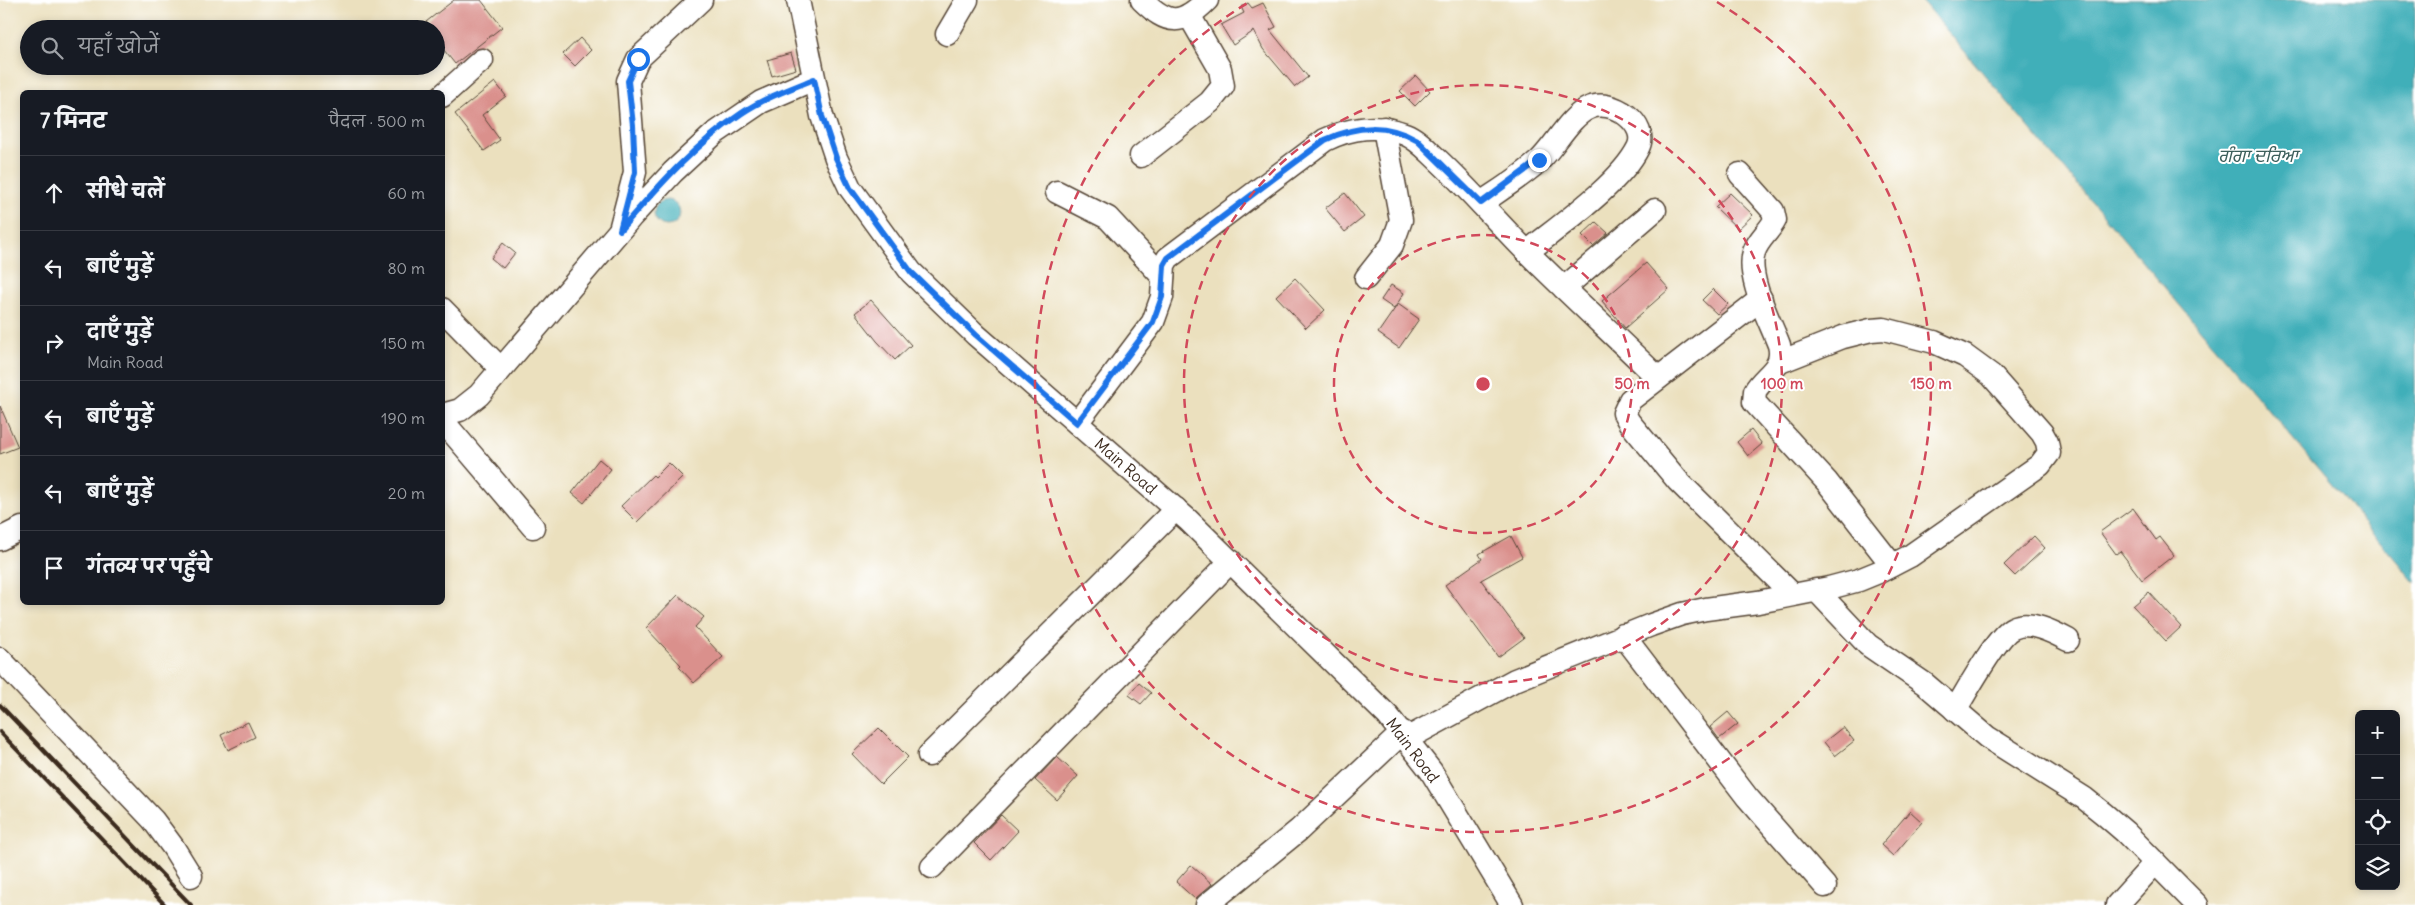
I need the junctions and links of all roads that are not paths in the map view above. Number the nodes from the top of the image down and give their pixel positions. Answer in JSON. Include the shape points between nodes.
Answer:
{"nodes":[{"id":1,"x":701,"y":0,"type":"edge"},
{"id":2,"x":798,"y":0,"type":"edge"},
{"id":3,"x":967,"y":0,"type":"edge"},
{"id":4,"x":1142,"y":0,"type":"edge"},
{"id":5,"x":1207,"y":0,"type":"edge"},
{"id":6,"x":1190,"y":15,"type":"junction"},
{"id":7,"x":947,"y":34,"type":"dead end"},
{"id":8,"x":482,"y":60,"type":"dead end"},
{"id":9,"x":814,"y":79,"type":"junction"},
{"id":10,"x":445,"y":93,"type":"edge"},
{"id":11,"x":1384,"y":128,"type":"junction"},
{"id":12,"x":1142,"y":156,"type":"dead end"},
{"id":13,"x":1740,"y":174,"type":"dead end"},
{"id":14,"x":1058,"y":192,"type":"dead end"},
{"id":15,"x":1481,"y":203,"type":"junction"},
{"id":16,"x":1655,"y":210,"type":"dead end"},
{"id":17,"x":620,"y":230,"type":"junction"},
{"id":18,"x":1527,"y":252,"type":"junction"},
{"id":19,"x":1163,"y":277,"type":"junction"},
{"id":20,"x":1366,"y":278,"type":"dead end"},
{"id":21,"x":1564,"y":288,"type":"junction"},
{"id":22,"x":1761,"y":299,"type":"junction"},
{"id":23,"x":445,"y":312,"type":"edge"},
{"id":24,"x":1780,"y":362,"type":"junction"},
{"id":25,"x":501,"y":370,"type":"junction"},
{"id":26,"x":1658,"y":378,"type":"junction"},
{"id":27,"x":445,"y":414,"type":"edge"},
{"id":28,"x":1077,"y":423,"type":"junction"},
{"id":29,"x":445,"y":424,"type":"edge"},
{"id":30,"x":1176,"y":509,"type":"junction"},
{"id":31,"x":533,"y":527,"type":"dead end"},
{"id":32,"x":20,"y":529,"type":"edge"},
{"id":33,"x":0,"y":538,"type":"edge"},
{"id":34,"x":1231,"y":561,"type":"junction"},
{"id":35,"x":1892,"y":565,"type":"junction"},
{"id":36,"x":1816,"y":590,"type":"junction"},
{"id":37,"x":1792,"y":594,"type":"junction"},
{"id":38,"x":1623,"y":635,"type":"junction"},
{"id":39,"x":2068,"y":640,"type":"dead end"},
{"id":40,"x":0,"y":659,"type":"edge"},
{"id":41,"x":1955,"y":710,"type":"junction"},
{"id":42,"x":1405,"y":735,"type":"junction"},
{"id":43,"x":929,"y":755,"type":"dead end"},
{"id":44,"x":2155,"y":863,"type":"junction"},
{"id":45,"x":932,"y":867,"type":"dead end"},
{"id":46,"x":191,"y":876,"type":"dead end"},
{"id":47,"x":1825,"y":886,"type":"dead end"},
{"id":48,"x":1207,"y":905,"type":"edge"},
{"id":49,"x":1512,"y":905,"type":"edge"},
{"id":50,"x":2117,"y":905,"type":"edge"},
{"id":51,"x":2197,"y":905,"type":"edge"}],
"edges":[{"from":1,"to":17,"type":"street","via":[[638,59],[632,69],[628,81],[635,172]]},
{"from":2,"to":9,"type":"street","name":"Main Road"},
{"from":3,"to":7,"type":"street"},
{"from":4,"to":6,"type":"street","via":[[1167,20]]},
{"from":5,"to":6,"type":"street"},
{"from":6,"to":12,"type":"street","via":[[1220,70],[1223,86],[1210,102]]},
{"from":8,"to":10,"type":"street"},
{"from":9,"to":17,"type":"street","via":[[761,102],[714,134],[673,172]]},
{"from":9,"to":28,"type":"street","name":"Main Road","via":[[833,150],[850,188],[911,272],[976,335]]},
{"from":11,"to":15,"type":"street","via":[[1418,141]]},
{"from":11,"to":19,"type":"street","via":[[1362,127],[1325,140],[1174,251],[1164,265]]},
{"from":11,"to":20,"type":"street","via":[[1401,220],[1392,244]]},
{"from":13,"to":22,"type":"street","via":[[1774,215],[1772,226],[1758,241],[1752,261]]},
{"from":14,"to":19,"type":"street","via":[[1108,218]]},
{"from":15,"to":18,"type":"street"},
{"from":15,"to":18,"type":"street","via":[[1539,160],[1587,109],[1609,105],[1626,115],[1641,135],[1641,143],[1632,158],[1588,203]]},
{"from":16,"to":21,"type":"street"},
{"from":17,"to":25,"type":"street"},
{"from":18,"to":21,"type":"street"},
{"from":19,"to":28,"type":"street","via":[[1162,297],[1153,322]]},
{"from":21,"to":26,"type":"street"},
{"from":22,"to":24,"type":"street","via":[[1779,345]]},
{"from":22,"to":26,"type":"street"},
{"from":23,"to":25,"type":"street"},
{"from":24,"to":35,"type":"street","via":[[1755,391],[1753,397],[1758,408],[1827,482]]},
{"from":24,"to":35,"type":"street","via":[[1843,337],[1871,330],[1884,329],[1934,342],[1965,356],[1991,375],[2047,442],[2049,454],[2040,465],[1910,556]]},
{"from":25,"to":27,"type":"street","via":[[470,404]]},
{"from":26,"to":37,"type":"street","via":[[1626,404],[1626,417],[1678,481]]},
{"from":28,"to":30,"type":"street","name":"Main Road"},
{"from":29,"to":31,"type":"street"},
{"from":30,"to":34,"type":"street","name":"Main Road"},
{"from":30,"to":43,"type":"street"},
{"from":32,"to":33,"type":"street"},
{"from":34,"to":42,"type":"street","name":"Main Road","via":[[1354,680]]},
{"from":34,"to":45,"type":"street"},
{"from":35,"to":36,"type":"street","via":[[1859,580]]},
{"from":36,"to":37,"type":"street"},
{"from":36,"to":41,"type":"street","via":[[1868,645],[1906,670]]},
{"from":37,"to":38,"type":"street","via":[[1682,614]]},
{"from":38,"to":42,"type":"street","via":[[1515,680]]},
{"from":38,"to":47,"type":"street","via":[[1747,797]]},
{"from":39,"to":41,"type":"street","via":[[2035,627],[2012,628],[1998,641]]},
{"from":40,"to":46,"type":"street","via":[[153,820]]},
{"from":41,"to":44,"type":"street","via":[[1987,737],[2084,798],[2125,832]]},
{"from":42,"to":48,"type":"street","via":[[1299,830]]},
{"from":42,"to":49,"type":"street","name":"Main Road","via":[[1431,770]]},
{"from":44,"to":50,"type":"street"},
{"from":44,"to":51,"type":"street"}]}
